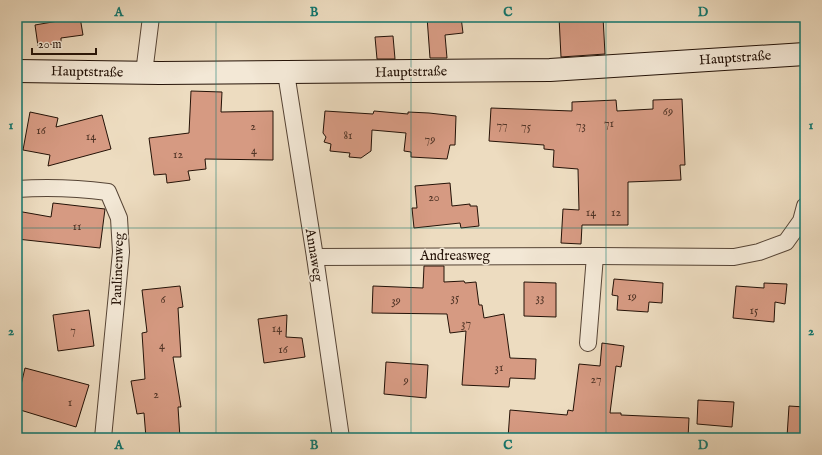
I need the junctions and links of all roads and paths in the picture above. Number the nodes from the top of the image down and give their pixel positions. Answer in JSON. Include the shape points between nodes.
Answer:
{"nodes":[{"id":1,"x":151,"y":17,"type":"edge"},
{"id":2,"x":805,"y":54,"type":"edge"},
{"id":3,"x":17,"y":71,"type":"edge"},
{"id":4,"x":144,"y":73,"type":"junction"},
{"id":5,"x":286,"y":73,"type":"junction"},
{"id":6,"x":17,"y":189,"type":"edge"},
{"id":7,"x":805,"y":206,"type":"edge"},
{"id":8,"x":315,"y":256,"type":"junction"},
{"id":9,"x":595,"y":256,"type":"junction"},
{"id":10,"x":588,"y":343,"type":"dead end"},
{"id":11,"x":103,"y":438,"type":"edge"},
{"id":12,"x":341,"y":438,"type":"edge"}],
"edges":[{"from":1,"to":4,"type":"street"},
{"from":2,"to":5,"type":"street","name":"Hauptstraße","via":[[550,70]]},
{"from":3,"to":4,"type":"street","name":"Hauptstraße"},
{"from":4,"to":5,"type":"street","name":"Hauptstraße"},
{"from":5,"to":8,"type":"street","name":"Annaweg"},
{"from":6,"to":11,"type":"street","name":"Paulinenweg","via":[[45,187],[108,192],[119,218],[121,252]]},
{"from":7,"to":9,"type":"street","name":"Andreasweg","via":[[801,221],[786,242],[759,252],[734,257]]},
{"from":8,"to":9,"type":"street","name":"Andreasweg"},
{"from":8,"to":12,"type":"street","name":"Annaweg"},
{"from":9,"to":10,"type":"street"}]}
